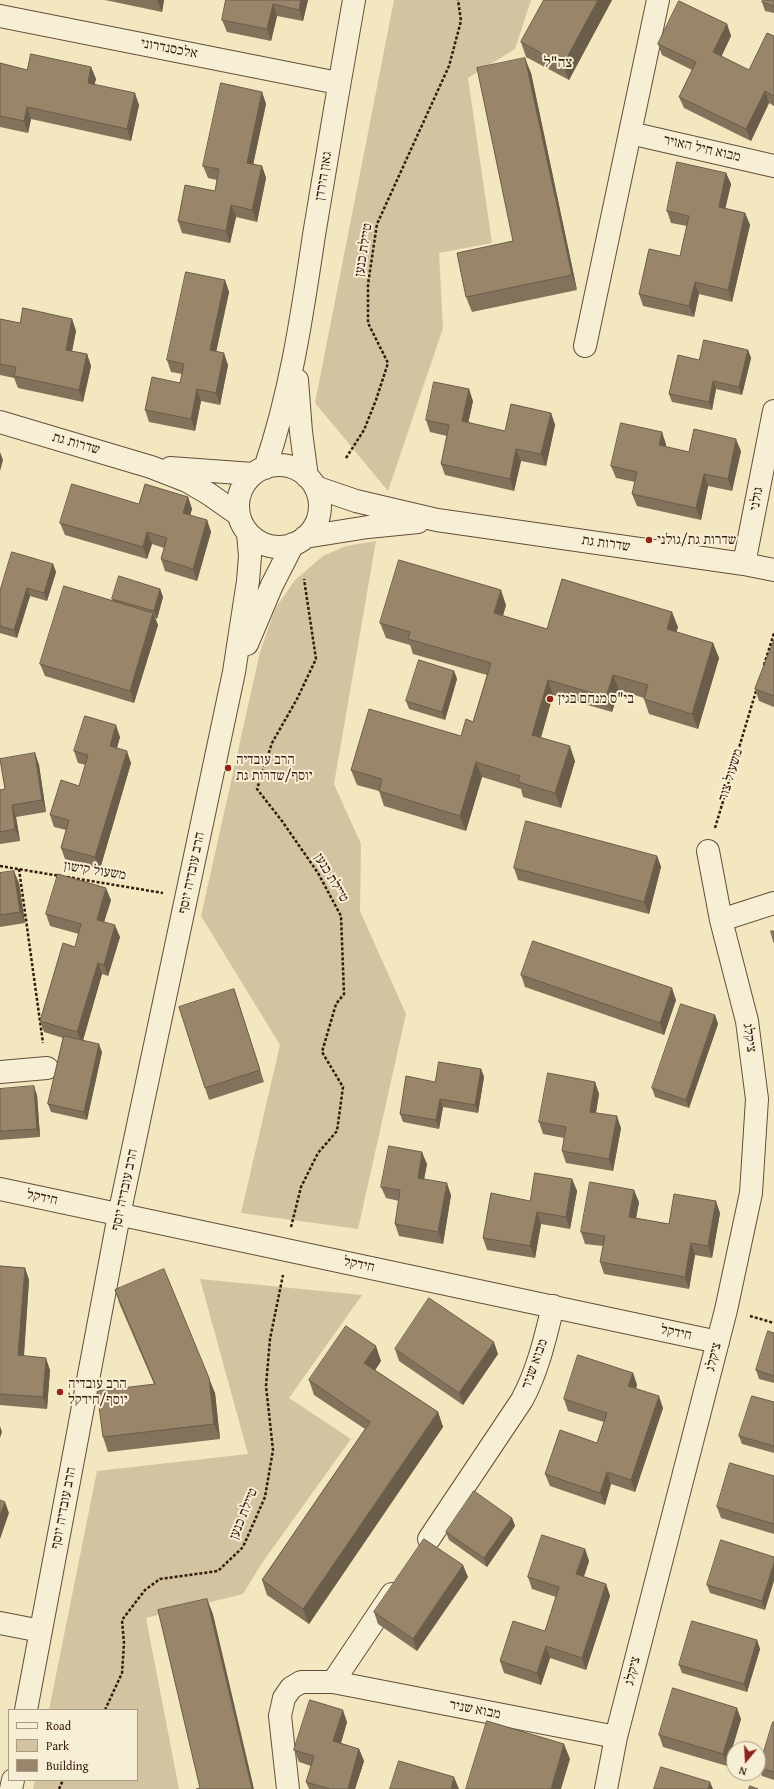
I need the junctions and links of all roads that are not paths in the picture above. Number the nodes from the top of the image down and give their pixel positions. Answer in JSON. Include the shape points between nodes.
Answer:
{"nodes":[{"id":1,"x":354,"y":0,"type":"edge"},
{"id":2,"x":658,"y":0,"type":"edge"},
{"id":3,"x":0,"y":16,"type":"edge"},
{"id":4,"x":338,"y":83,"type":"junction"},
{"id":5,"x":630,"y":133,"type":"junction"},
{"id":6,"x":774,"y":166,"type":"edge"},
{"id":7,"x":585,"y":346,"type":"dead end"},
{"id":8,"x":296,"y":352,"type":"junction"},
{"id":9,"x":774,"y":411,"type":"edge"},
{"id":10,"x":0,"y":422,"type":"edge"},
{"id":11,"x":151,"y":466,"type":"junction"},
{"id":12,"x":259,"y":471,"type":"junction"},
{"id":13,"x":311,"y":482,"type":"junction"},
{"id":14,"x":437,"y":520,"type":"junction"},
{"id":15,"x":244,"y":524,"type":"junction"},
{"id":16,"x":299,"y":541,"type":"junction"},
{"id":17,"x":744,"y":564,"type":"junction"},
{"id":18,"x":774,"y":570,"type":"edge"},
{"id":19,"x":234,"y":672,"type":"junction"},
{"id":20,"x":708,"y":851,"type":"road end"},
{"id":21,"x":774,"y":903,"type":"edge"},
{"id":22,"x":721,"y":920,"type":"junction"},
{"id":23,"x":47,"y":1068,"type":"road end"},
{"id":24,"x":0,"y":1072,"type":"edge"},
{"id":25,"x":0,"y":1189,"type":"edge"},
{"id":26,"x":119,"y":1215,"type":"junction"},
{"id":27,"x":553,"y":1306,"type":"junction"},
{"id":28,"x":718,"y":1342,"type":"junction"},
{"id":29,"x":423,"y":1548,"type":"edge"},
{"id":30,"x":404,"y":1576,"type":"edge"},
{"id":31,"x":0,"y":1623,"type":"edge"},
{"id":32,"x":41,"y":1631,"type":"junction"},
{"id":33,"x":333,"y":1682,"type":"junction"},
{"id":34,"x":26,"y":1709,"type":"edge"},
{"id":35,"x":616,"y":1737,"type":"junction"},
{"id":36,"x":288,"y":1789,"type":"edge"},
{"id":37,"x":606,"y":1789,"type":"edge"}],
"edges":[{"from":1,"to":4,"type":"street","name":"גאון הירדן"},
{"from":2,"to":5,"type":"street"},
{"from":3,"to":4,"type":"street","name":"אלכסנדרוני"},
{"from":4,"to":8,"type":"street","name":"גאון הירדן"},
{"from":5,"to":6,"type":"street","name":"מבוא חיל האויר"},
{"from":5,"to":7,"type":"street"},
{"from":8,"to":12,"type":"street","name":"גאון הירדן","via":[[283,410]]},
{"from":8,"to":13,"type":"street","name":"גאון הירדן","via":[[301,432]]},
{"from":9,"to":17,"type":"street","name":"גולני"},
{"from":10,"to":11,"type":"street","name":"שדרות גת"},
{"from":11,"to":12,"type":"street","name":"שדרות גת","via":[[210,472]]},
{"from":11,"to":15,"type":"street","name":"שדרות גת","via":[[193,484],[209,494]]},
{"from":12,"to":13,"type":"street","via":[[275,465],[287,466],[298,470]]},
{"from":12,"to":15,"type":"street","via":[[245,482],[240,493],[238,504]]},
{"from":13,"to":14,"type":"street","name":"שדרות גת","via":[[356,501]]},
{"from":13,"to":16,"type":"street","via":[[319,500],[319,514],[314,526]]},
{"from":14,"to":16,"type":"street","name":"שדרות גת","via":[[368,527]]},
{"from":14,"to":17,"type":"street","name":"שדרות גת"},
{"from":15,"to":16,"type":"street","via":[[259,542],[272,546]]},
{"from":15,"to":19,"type":"street","name":"הרב עובדיה יוסף","via":[[250,556]]},
{"from":16,"to":19,"type":"street","name":"הרב עובדיה יוסף","via":[[272,585]]},
{"from":17,"to":18,"type":"street","name":"שדרות גת"},
{"from":19,"to":26,"type":"street","name":"הרב עובדיה יוסף"},
{"from":20,"to":22,"type":"street"},
{"from":21,"to":22,"type":"street"},
{"from":22,"to":28,"type":"street","name":"ציקלג","via":[[747,1021],[757,1099],[751,1193]]},
{"from":23,"to":24,"type":"street"},
{"from":25,"to":26,"type":"street","name":"חידקל"},
{"from":26,"to":27,"type":"street","name":"חידקל"},
{"from":26,"to":32,"type":"street","name":"הרב עובדיה יוסף"},
{"from":27,"to":28,"type":"street","name":"חידקל"},
{"from":27,"to":29,"type":"street","name":"מבוא שניר","via":[[531,1384]]},
{"from":28,"to":35,"type":"street","name":"ציקלג"},
{"from":30,"to":33,"type":"street"},
{"from":31,"to":32,"type":"street"},
{"from":32,"to":34,"type":"street","name":"הרב עובדיה יוסף"},
{"from":33,"to":35,"type":"street","name":"מבוא שניר"},
{"from":33,"to":36,"type":"street","name":"מבוא שניר","via":[[301,1682],[291,1688],[284,1698],[280,1716]]},
{"from":35,"to":37,"type":"street","name":"ציקלג"}]}
